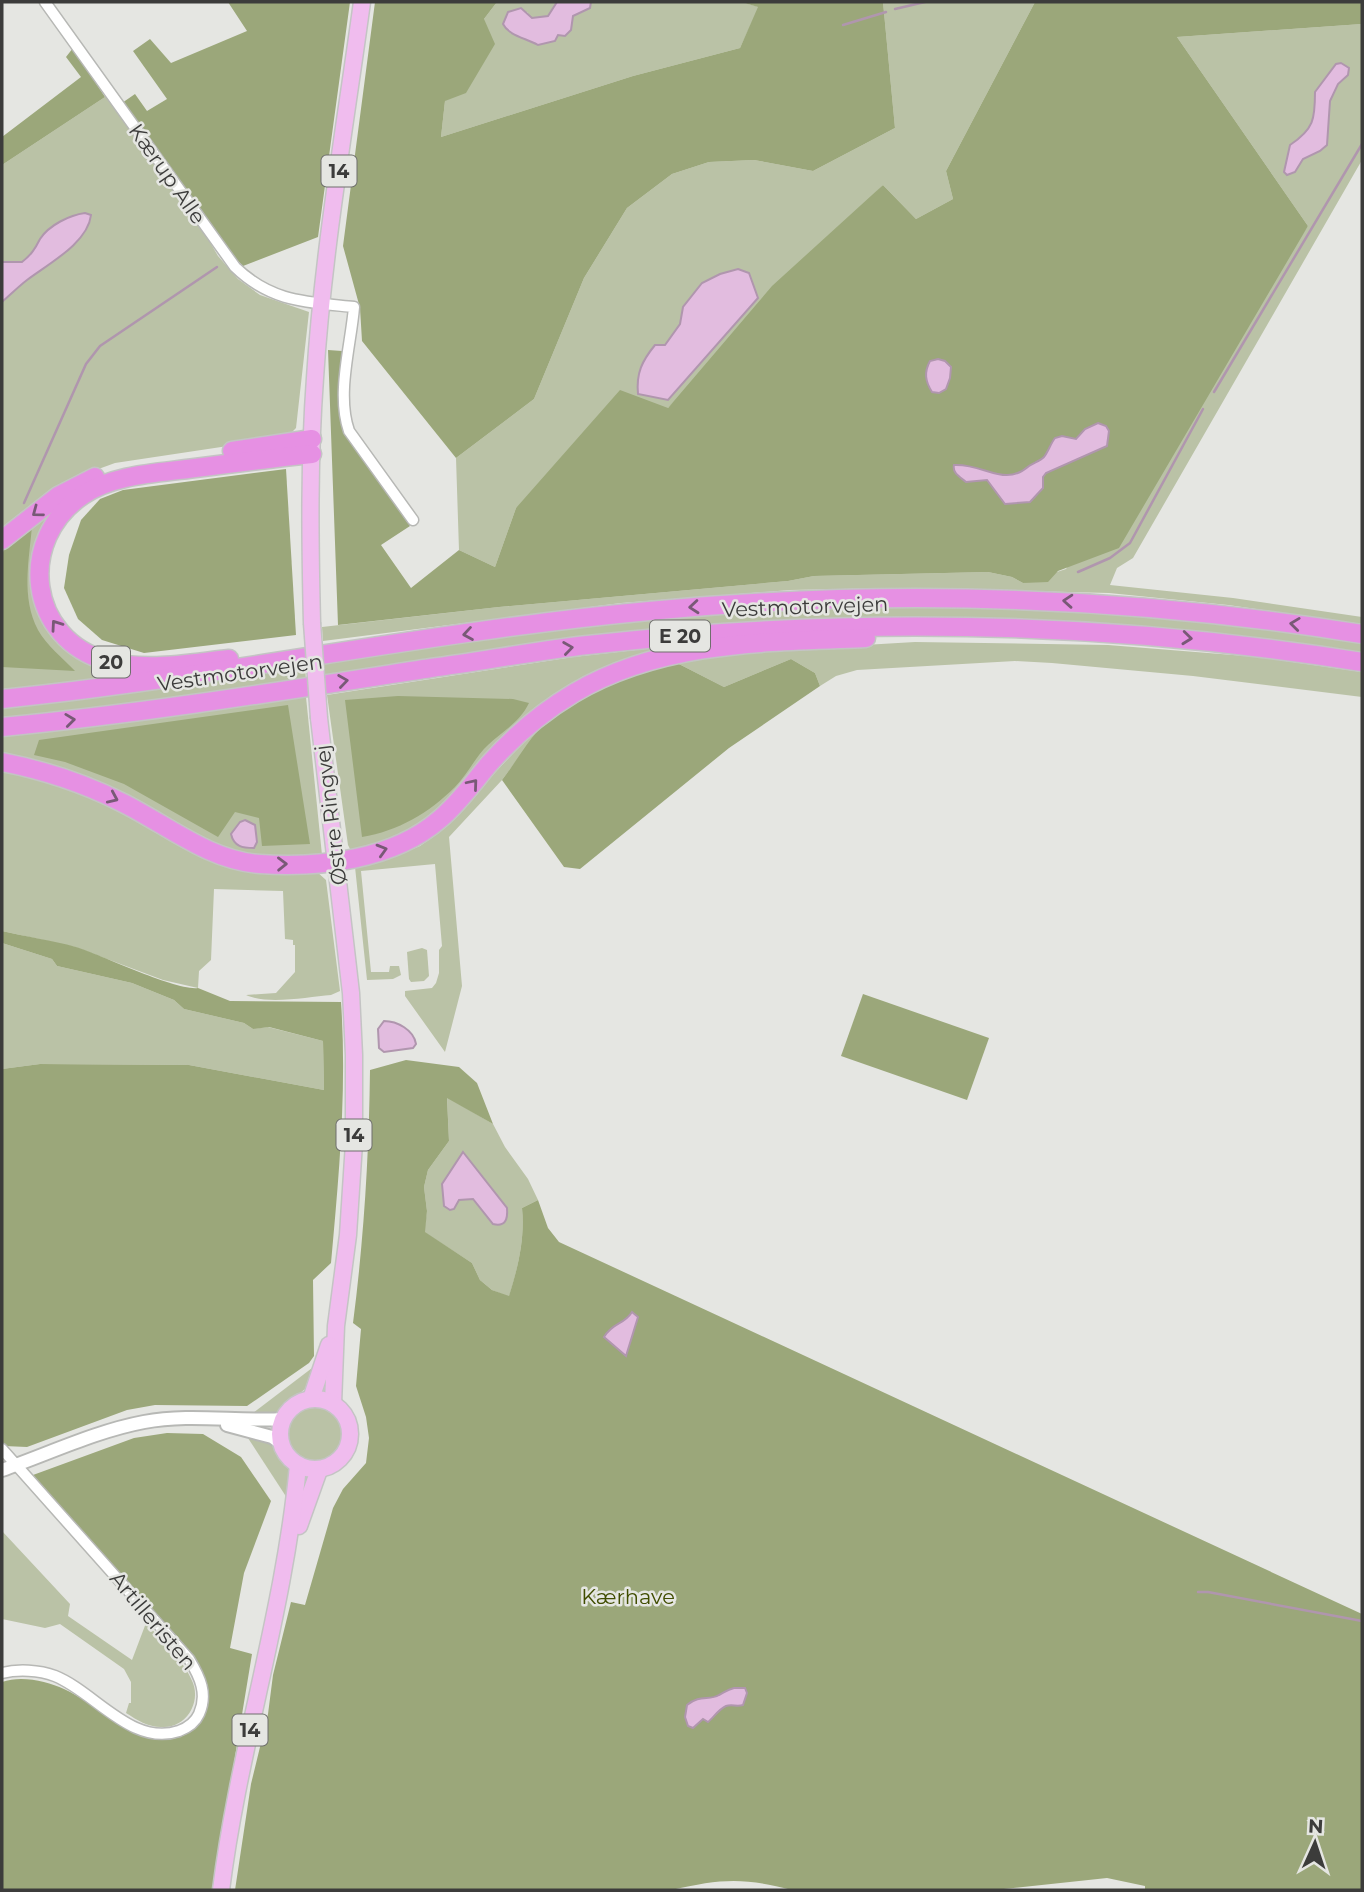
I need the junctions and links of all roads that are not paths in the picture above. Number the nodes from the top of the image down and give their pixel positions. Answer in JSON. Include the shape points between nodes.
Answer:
{"nodes":[{"id":1,"x":45,"y":2,"type":"edge"},
{"id":2,"x":362,"y":2,"type":"edge"},
{"id":3,"x":321,"y":304,"type":"junction"},
{"id":4,"x":312,"y":447,"type":"junction"},
{"id":5,"x":414,"y":520,"type":"dead end"},
{"id":6,"x":2,"y":540,"type":"edge"},
{"id":7,"x":1362,"y":634,"type":"edge"},
{"id":8,"x":1160,"y":636,"type":"junction"},
{"id":9,"x":428,"y":640,"type":"junction"},
{"id":10,"x":1362,"y":662,"type":"edge"},
{"id":11,"x":2,"y":699,"type":"edge"},
{"id":12,"x":2,"y":727,"type":"edge"},
{"id":13,"x":2,"y":762,"type":"edge"},
{"id":14,"x":337,"y":861,"type":"junction"},
{"id":15,"x":336,"y":1326,"type":"junction"},
{"id":16,"x":311,"y":1399,"type":"junction"},
{"id":17,"x":333,"y":1404,"type":"junction"},
{"id":18,"x":283,"y":1419,"type":"junction"},
{"id":19,"x":210,"y":1420,"type":"junction"},
{"id":20,"x":281,"y":1443,"type":"junction"},
{"id":21,"x":2,"y":1448,"type":"edge"},
{"id":22,"x":17,"y":1465,"type":"junction"},
{"id":23,"x":298,"y":1465,"type":"junction"},
{"id":24,"x":2,"y":1470,"type":"edge"},
{"id":25,"x":319,"y":1470,"type":"junction"},
{"id":26,"x":283,"y":1572,"type":"junction"},
{"id":27,"x":2,"y":1673,"type":"edge"},
{"id":28,"x":221,"y":1890,"type":"edge"}],
"edges":[{"from":1,"to":3,"type":"street","name":"Kærup Alle","via":[[235,267],[273,294]]},
{"from":2,"to":3,"type":"main road","name":"Østre Ringvej","number":"14"},
{"from":3,"to":4,"type":"main road","name":"Østre Ringvej","number":"14"},
{"from":3,"to":5,"type":"street","via":[[354,307],[344,417]]},
{"from":4,"to":6,"type":"highway","one_way":true,"via":[[125,468],[101,475],[58,496]]},
{"from":9,"to":4,"type":"highway","number":"20","one_way":true,"via":[[130,665],[87,654],[52,620],[41,594],[43,546],[56,521],[84,494],[142,475]]},
{"from":4,"to":14,"type":"main road","name":"Østre Ringvej","number":"14","bridge":true,"via":[[312,623]]},
{"from":7,"to":9,"type":"highway","name":"Vestmotorvejen","number":"E 20","one_way":true,"via":[[1190,611],[1062,601],[845,598],[647,611]]},
{"from":8,"to":10,"type":"highway","name":"Vestmotorvejen","number":"E 20","one_way":true},
{"from":12,"to":8,"type":"highway","name":"Vestmotorvejen","number":"E 20","one_way":true,"via":[[192,704],[585,645],[716,633],[968,626]]},
{"from":14,"to":8,"type":"highway","number":"E 20","one_way":true,"via":[[386,850],[424,832],[456,804],[519,733],[548,711],[599,680],[657,658],[715,648],[853,638]]},
{"from":9,"to":11,"type":"highway","name":"Vestmotorvejen","number":"E 20"},
{"from":13,"to":14,"type":"highway","one_way":true,"via":[[90,788],[236,860],[278,865]]},
{"from":14,"to":15,"type":"main road","name":"Østre Ringvej","number":"14","via":[[352,1000],[354,1143]]},
{"from":15,"to":16,"type":"main road","name":"Østre Ringvej","number":"14"},
{"from":15,"to":17,"type":"main road","name":"Østre Ringvej","number":"14"},
{"from":16,"to":17,"type":"main road"},
{"from":16,"to":18,"type":"main road","via":[[295,1405]]},
{"from":17,"to":25,"type":"main road","via":[[347,1418],[349,1444],[335,1464]]},
{"from":18,"to":19,"type":"street"},
{"from":18,"to":20,"type":"main road"},
{"from":19,"to":20,"type":"street"},
{"from":19,"to":22,"type":"street","via":[[144,1422]]},
{"from":20,"to":23,"type":"main road"},
{"from":21,"to":22,"type":"street"},
{"from":22,"to":24,"type":"street"},
{"from":22,"to":27,"type":"street","name":"Artilleristen","via":[[189,1659],[200,1677],[203,1704],[186,1729],[157,1735],[132,1726],[54,1676],[31,1671]]},
{"from":23,"to":25,"type":"main road"},
{"from":23,"to":26,"type":"main road","number":"14"},
{"from":25,"to":26,"type":"main road","number":"14"},
{"from":26,"to":28,"type":"main road","number":"14"}]}
